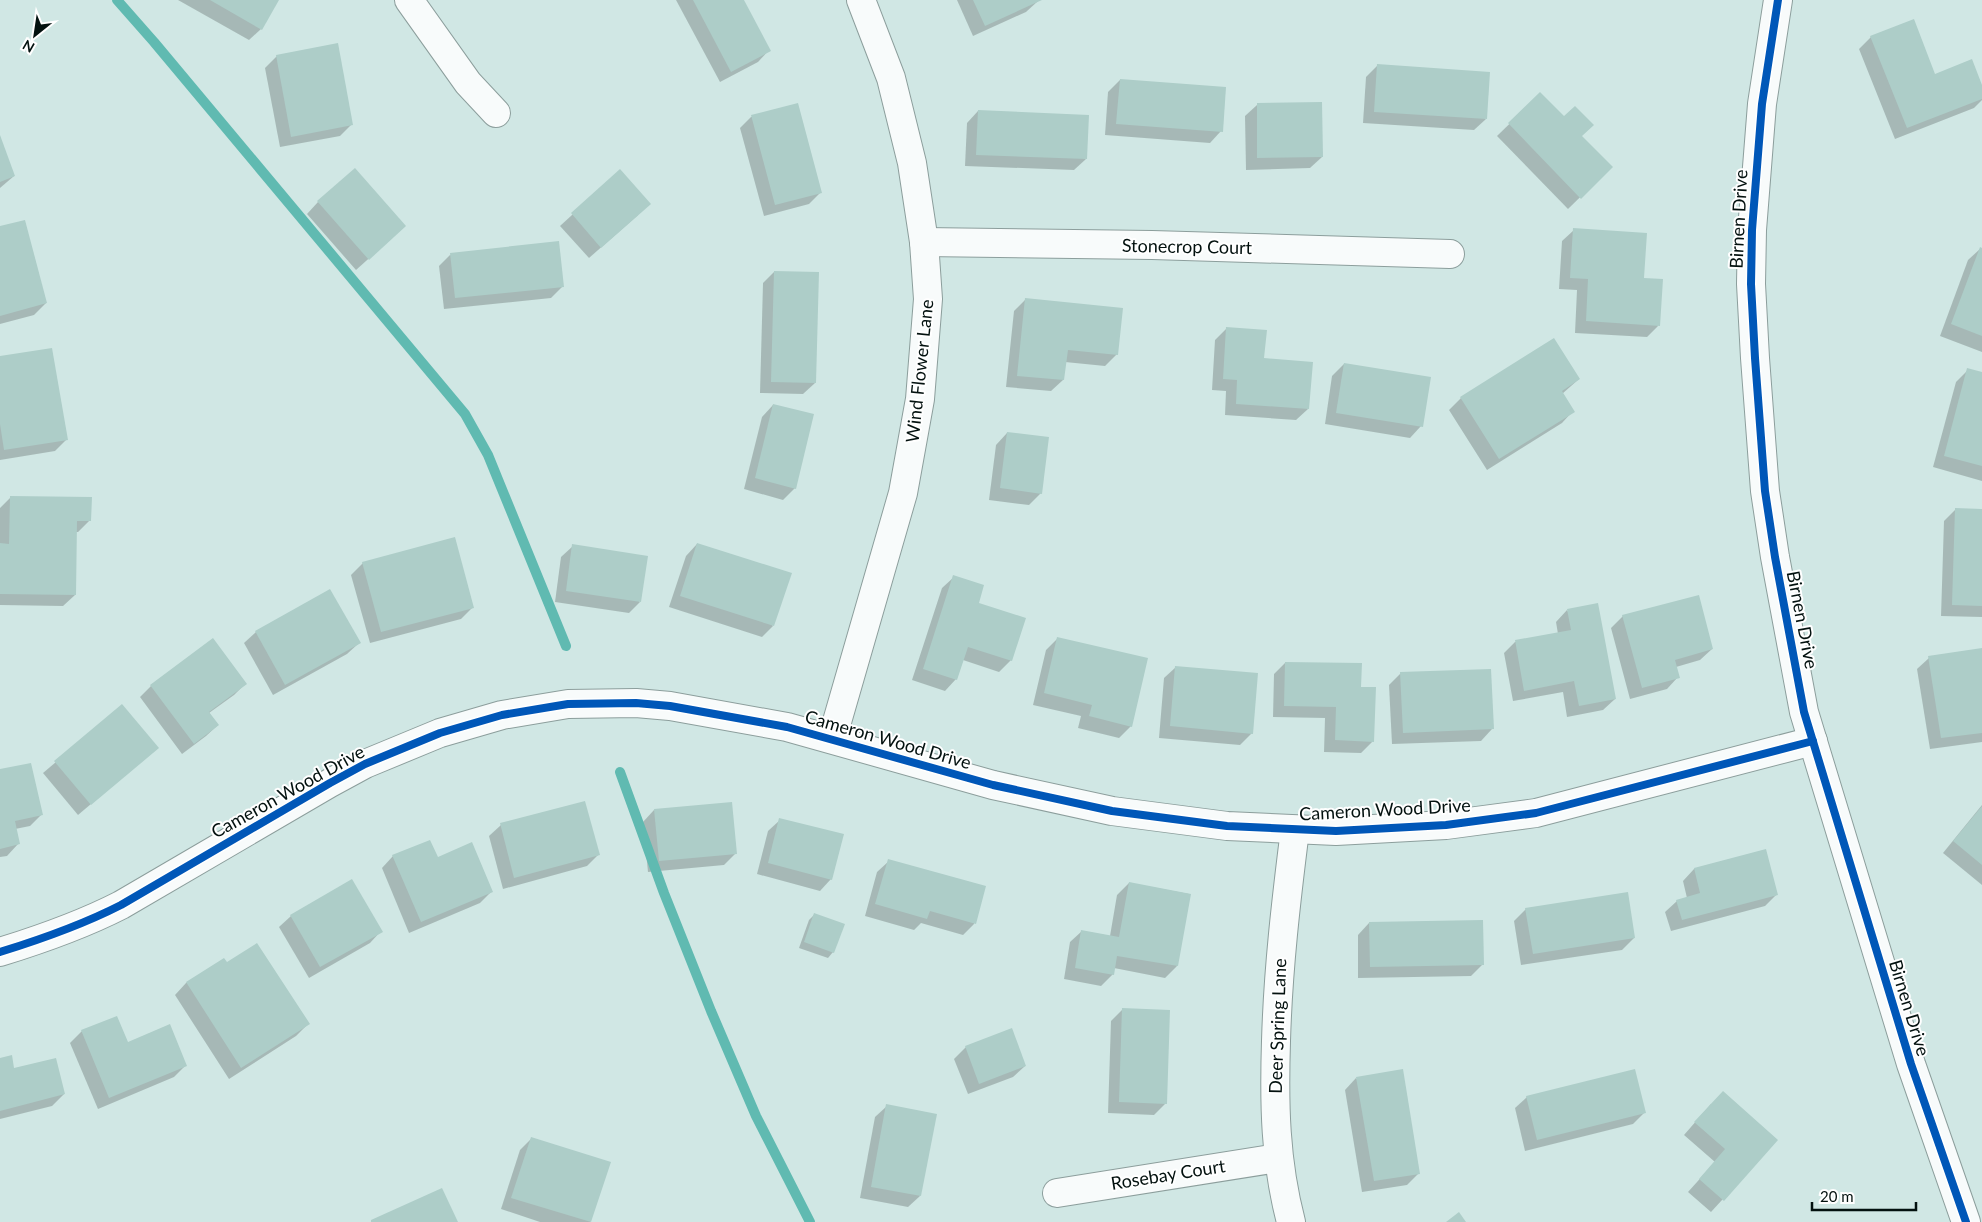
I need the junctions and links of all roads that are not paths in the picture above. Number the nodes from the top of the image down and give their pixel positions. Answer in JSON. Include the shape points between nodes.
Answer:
{"nodes":[{"id":1,"x":409,"y":0,"type":"edge"},
{"id":2,"x":861,"y":0,"type":"edge"},
{"id":3,"x":1778,"y":0,"type":"edge"},
{"id":4,"x":496,"y":113,"type":"dead end"},
{"id":5,"x":924,"y":242,"type":"junction"},
{"id":6,"x":1450,"y":254,"type":"dead end"},
{"id":7,"x":832,"y":740,"type":"junction"},
{"id":8,"x":1813,"y":740,"type":"junction"},
{"id":9,"x":1295,"y":830,"type":"junction"},
{"id":10,"x":0,"y":952,"type":"edge"},
{"id":11,"x":1278,"y":1158,"type":"junction"},
{"id":12,"x":1057,"y":1193,"type":"dead end"},
{"id":13,"x":1291,"y":1222,"type":"edge"},
{"id":14,"x":1966,"y":1222,"type":"edge"}],
"edges":[{"from":1,"to":4,"type":"street","via":[[468,83]]},
{"from":2,"to":5,"type":"street","name":"Wind Flower Lane","via":[[893,87],[912,163]]},
{"from":3,"to":8,"type":"street","name":"Birnen Drive","via":[[1762,104],[1751,284],[1765,491],[1804,712]]},
{"from":5,"to":6,"type":"street","name":"Stonecrop Court"},
{"from":5,"to":7,"type":"street","name":"Wind Flower Lane","via":[[928,298],[913,446],[903,493]]},
{"from":7,"to":9,"type":"street","name":"Cameron Wood Drive","via":[[993,785],[1112,811],[1227,826]]},
{"from":7,"to":10,"type":"street","name":"Cameron Wood Drive","via":[[787,727],[636,703],[568,704],[502,715],[440,733],[365,764],[98,917]]},
{"from":8,"to":9,"type":"street","name":"Cameron Wood Drive","via":[[1536,813],[1446,825]]},
{"from":8,"to":14,"type":"street","name":"Birnen Drive","via":[[1911,1064]]},
{"from":9,"to":11,"type":"street","name":"Deer Spring Lane","via":[[1278,978],[1274,1103]]},
{"from":11,"to":12,"type":"street","name":"Rosebay Court"},
{"from":11,"to":13,"type":"street","name":"Deer Spring Lane"}]}
